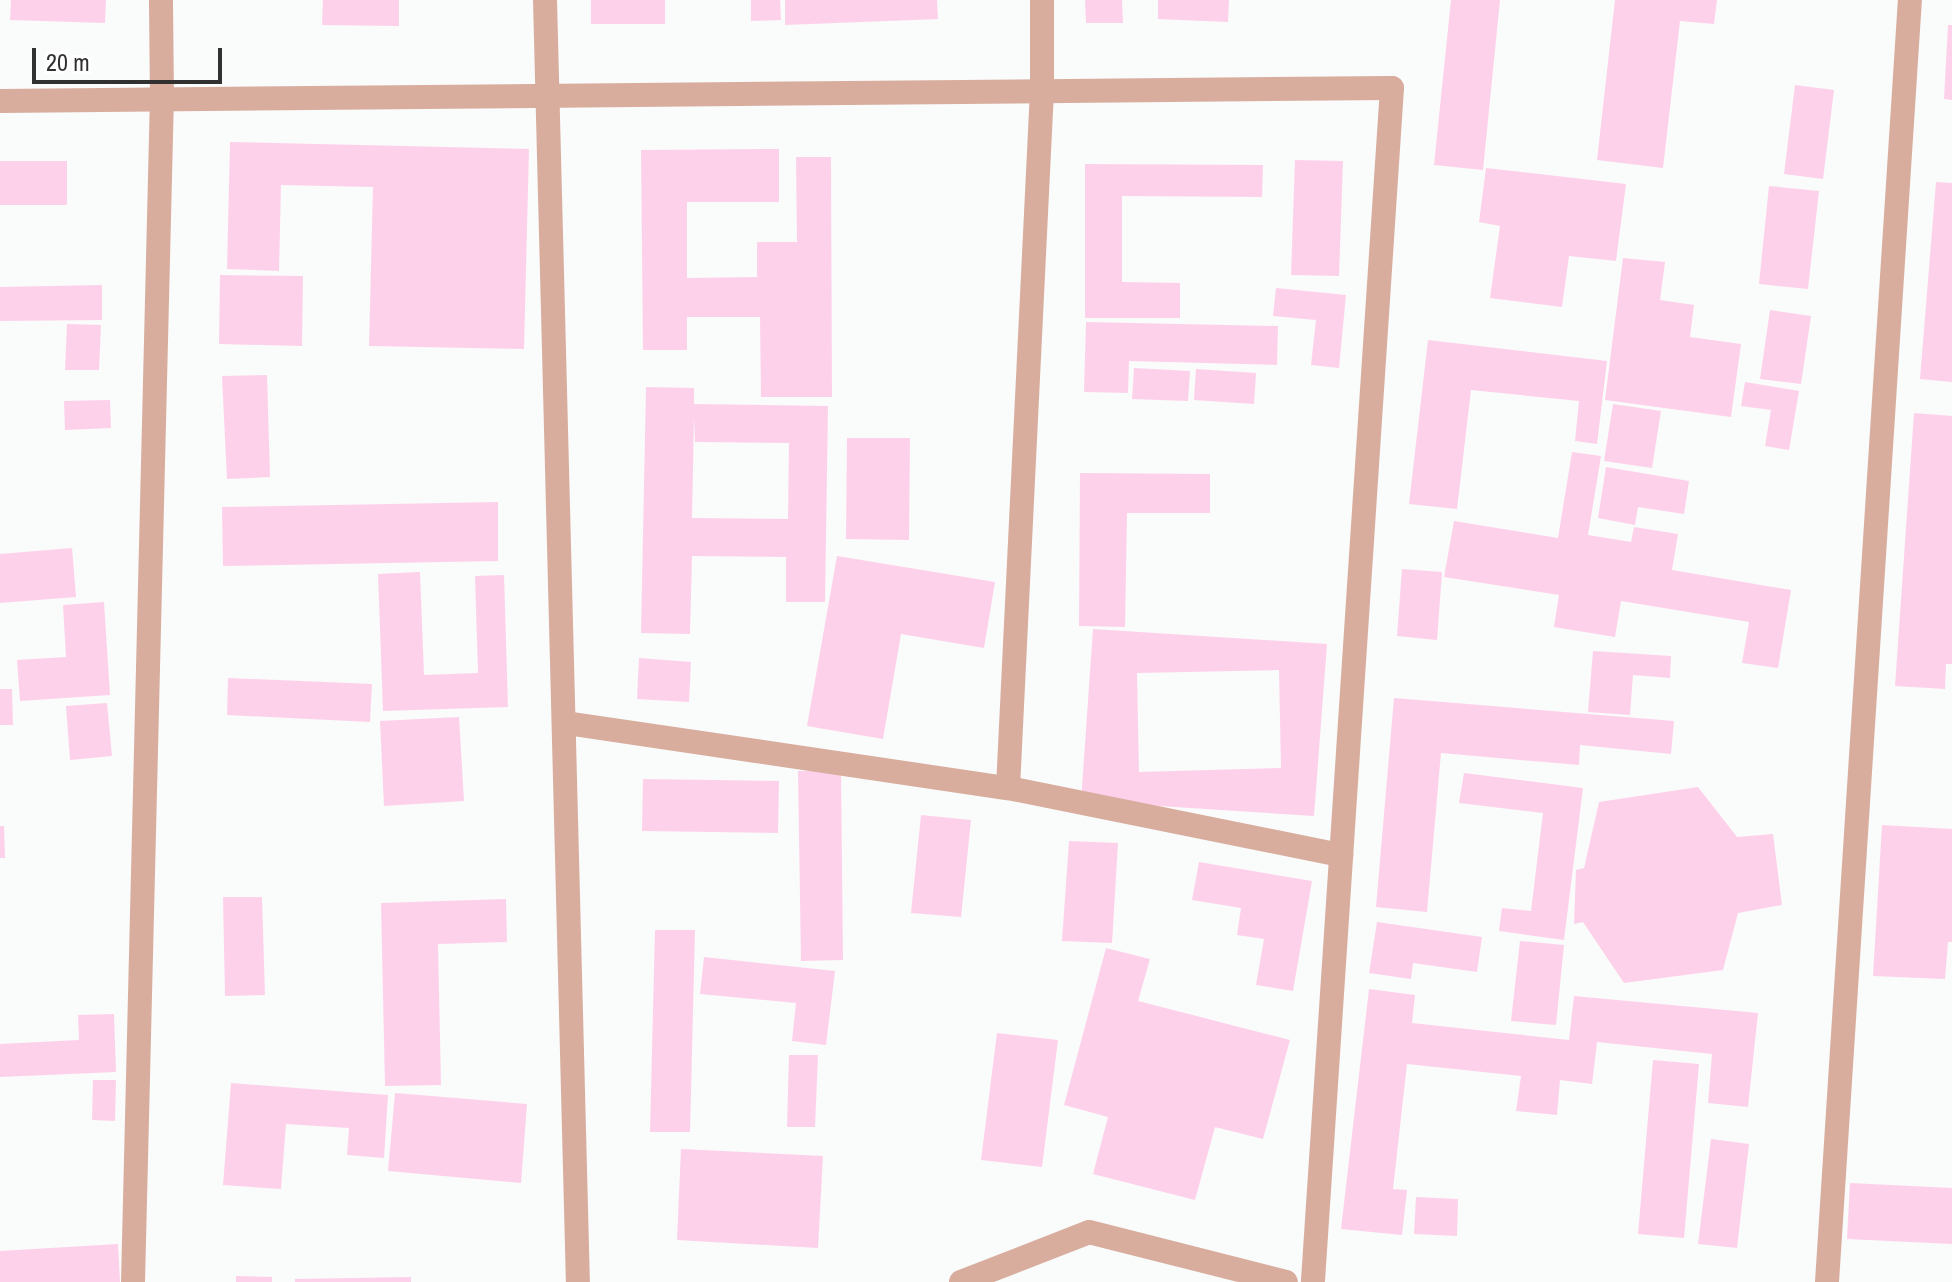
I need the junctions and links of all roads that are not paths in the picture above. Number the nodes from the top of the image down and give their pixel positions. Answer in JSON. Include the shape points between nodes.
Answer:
{"nodes":[{"id":1,"x":161,"y":0,"type":"edge"},
{"id":2,"x":545,"y":0,"type":"edge"},
{"id":3,"x":1042,"y":0,"type":"edge"},
{"id":4,"x":1910,"y":0,"type":"edge"},
{"id":5,"x":1042,"y":91,"type":"junction"},
{"id":6,"x":545,"y":96,"type":"junction"},
{"id":7,"x":162,"y":99,"type":"junction"},
{"id":8,"x":0,"y":101,"type":"edge"},
{"id":9,"x":566,"y":723,"type":"junction"},
{"id":10,"x":1008,"y":788,"type":"junction"},
{"id":11,"x":1341,"y":855,"type":"junction"},
{"id":12,"x":133,"y":1282,"type":"edge"},
{"id":13,"x":578,"y":1282,"type":"edge"},
{"id":14,"x":961,"y":1282,"type":"edge"},
{"id":15,"x":1286,"y":1282,"type":"edge"},
{"id":16,"x":1313,"y":1282,"type":"edge"},
{"id":17,"x":1827,"y":1282,"type":"edge"}],
"edges":[{"from":1,"to":7,"type":"street"},
{"from":2,"to":6,"type":"street"},
{"from":3,"to":5,"type":"street"},
{"from":4,"to":17,"type":"street"},
{"from":5,"to":6,"type":"street"},
{"from":5,"to":10,"type":"street"},
{"from":5,"to":11,"type":"street","via":[[1392,88]]},
{"from":6,"to":7,"type":"street"},
{"from":6,"to":9,"type":"street"},
{"from":7,"to":8,"type":"street"},
{"from":7,"to":12,"type":"street"},
{"from":9,"to":10,"type":"street"},
{"from":9,"to":13,"type":"street"},
{"from":10,"to":11,"type":"street"},
{"from":11,"to":16,"type":"street"},
{"from":14,"to":15,"type":"street","via":[[1089,1232]]}]}
